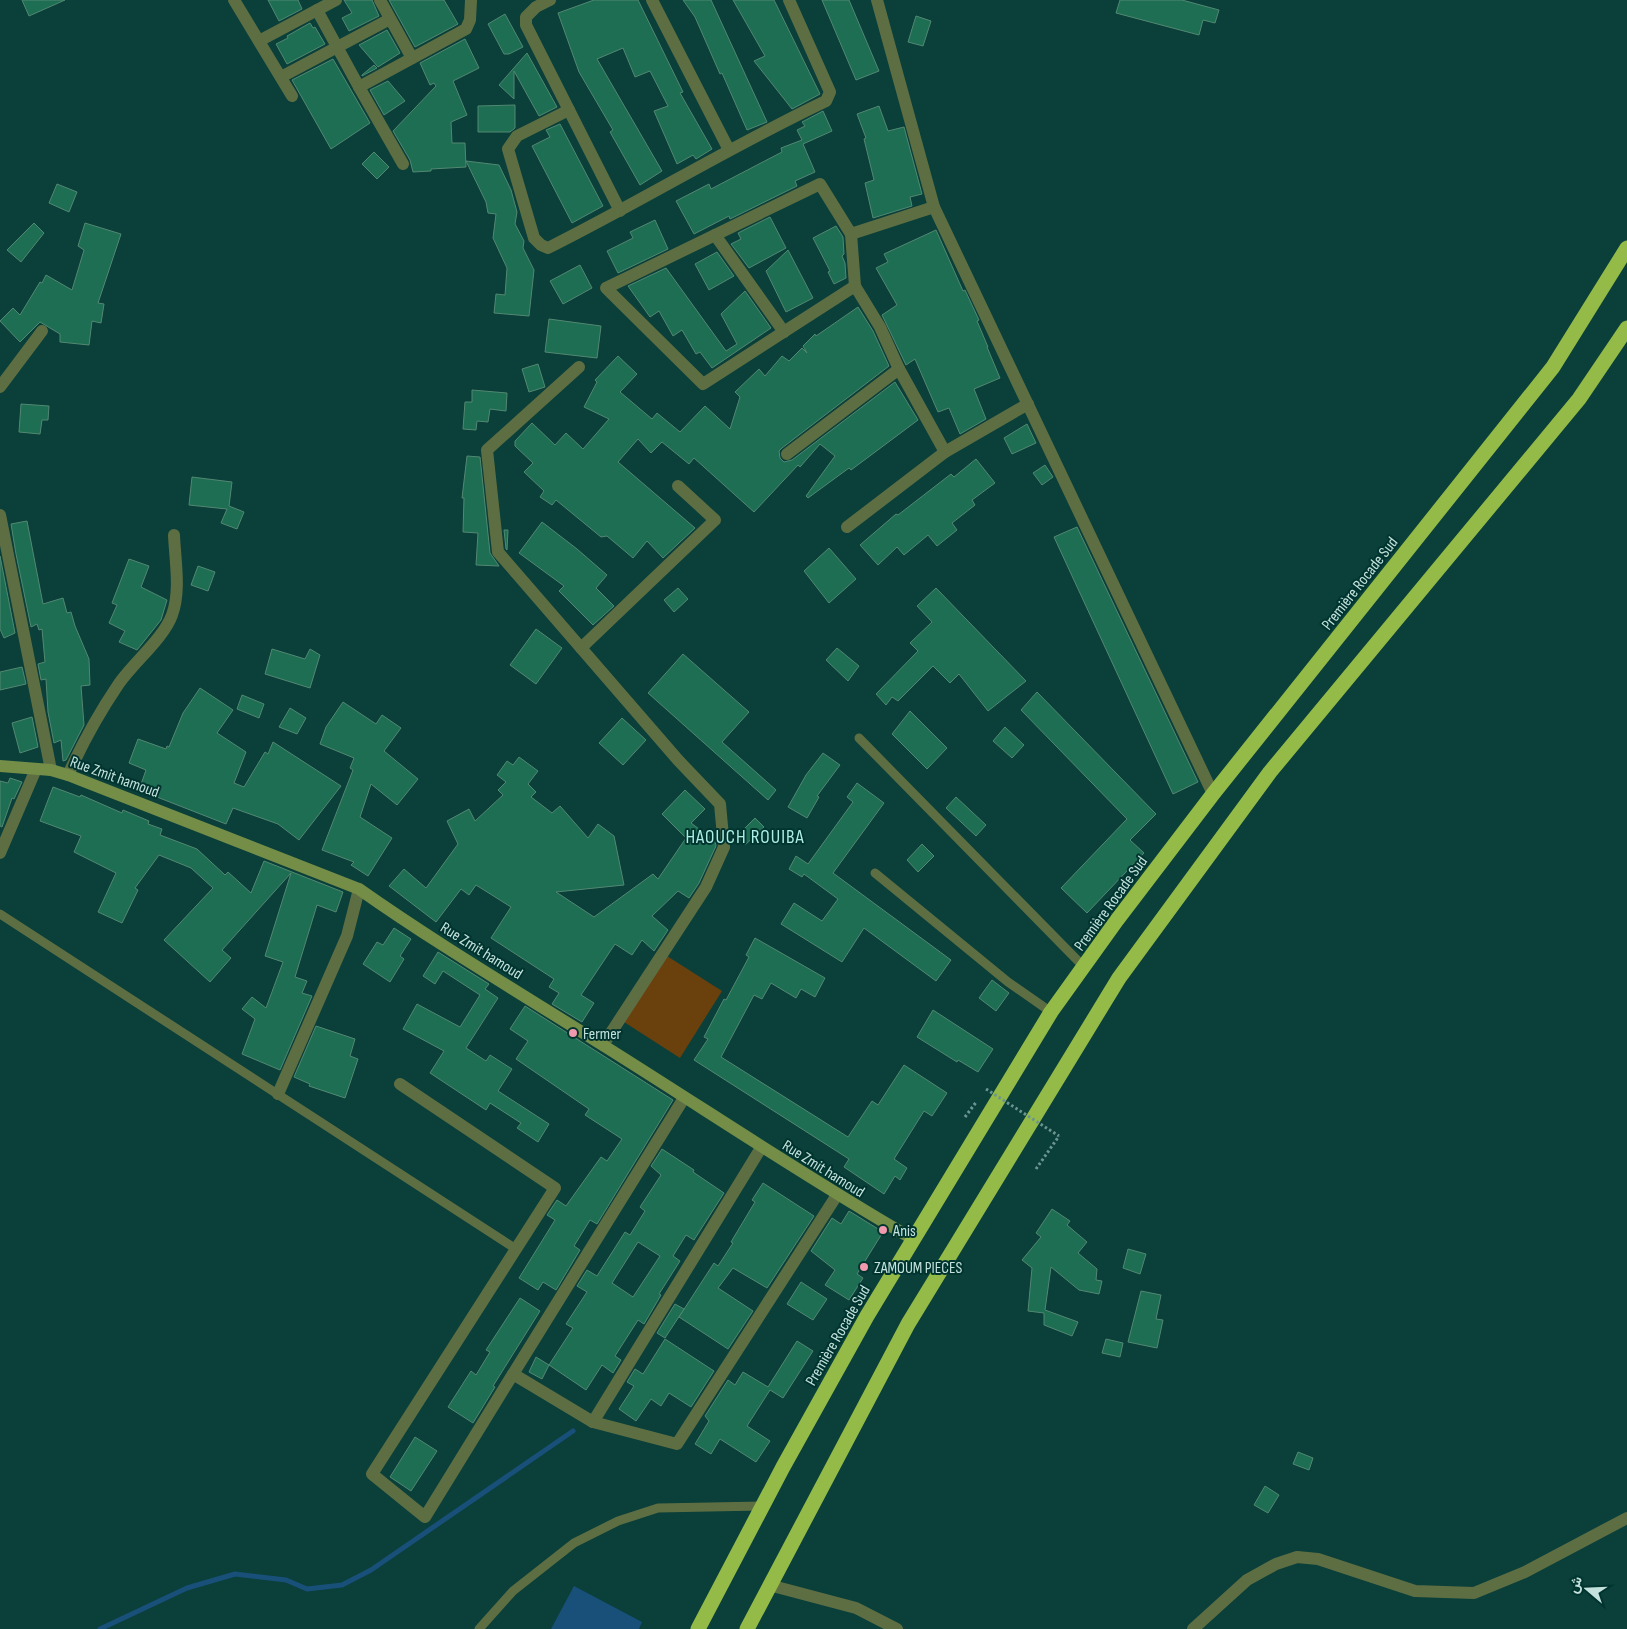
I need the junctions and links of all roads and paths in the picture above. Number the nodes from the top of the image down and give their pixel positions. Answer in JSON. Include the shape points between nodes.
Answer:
{"nodes":[{"id":1,"x":235,"y":0,"type":"edge"},
{"id":2,"x":336,"y":0,"type":"edge"},
{"id":3,"x":380,"y":0,"type":"edge"},
{"id":4,"x":471,"y":0,"type":"edge"},
{"id":5,"x":550,"y":0,"type":"edge"},
{"id":6,"x":652,"y":0,"type":"edge"},
{"id":7,"x":789,"y":0,"type":"edge"},
{"id":8,"x":877,"y":0,"type":"edge"},
{"id":9,"x":317,"y":10,"type":"junction"},
{"id":10,"x":390,"y":19,"type":"junction"},
{"id":11,"x":259,"y":41,"type":"junction"},
{"id":12,"x":337,"y":48,"type":"junction"},
{"id":13,"x":412,"y":58,"type":"junction"},
{"id":14,"x":281,"y":77,"type":"junction"},
{"id":15,"x":359,"y":87,"type":"junction"},
{"id":16,"x":292,"y":96,"type":"dead end"},
{"id":17,"x":569,"y":110,"type":"junction"},
{"id":18,"x":729,"y":150,"type":"junction"},
{"id":19,"x":403,"y":164,"type":"dead end"},
{"id":20,"x":934,"y":207,"type":"junction"},
{"id":21,"x":620,"y":211,"type":"junction"},
{"id":22,"x":851,"y":234,"type":"junction"},
{"id":23,"x":715,"y":235,"type":"junction"},
{"id":24,"x":1627,"y":248,"type":"edge"},
{"id":25,"x":855,"y":286,"type":"junction"},
{"id":26,"x":1627,"y":328,"type":"edge"},
{"id":27,"x":42,"y":331,"type":"dead end"},
{"id":28,"x":784,"y":332,"type":"junction"},
{"id":29,"x":579,"y":366,"type":"dead end"},
{"id":30,"x":899,"y":369,"type":"junction"},
{"id":31,"x":0,"y":387,"type":"edge"},
{"id":32,"x":1028,"y":404,"type":"junction"},
{"id":33,"x":945,"y":452,"type":"junction"},
{"id":34,"x":787,"y":454,"type":"dead end"},
{"id":35,"x":678,"y":486,"type":"dead end"},
{"id":36,"x":0,"y":514,"type":"edge"},
{"id":37,"x":847,"y":527,"type":"dead end"},
{"id":38,"x":174,"y":535,"type":"dead end"},
{"id":39,"x":581,"y":648,"type":"junction"},
{"id":40,"x":859,"y":738,"type":"dead end"},
{"id":41,"x":0,"y":766,"type":"edge"},
{"id":42,"x":36,"y":769,"type":"junction"},
{"id":43,"x":50,"y":770,"type":"junction"},
{"id":44,"x":68,"y":775,"type":"junction"},
{"id":45,"x":1213,"y":794,"type":"junction"},
{"id":46,"x":0,"y":852,"type":"edge"},
{"id":47,"x":875,"y":872,"type":"dead end"},
{"id":48,"x":359,"y":889,"type":"junction"},
{"id":49,"x":0,"y":914,"type":"edge"},
{"id":50,"x":1085,"y":968,"type":"junction"},
{"id":51,"x":1051,"y":1012,"type":"junction"},
{"id":52,"x":603,"y":1045,"type":"junction"},
{"id":53,"x":400,"y":1084,"type":"dead end"},
{"id":54,"x":986,"y":1089,"type":"dead end"},
{"id":55,"x":278,"y":1094,"type":"junction"},
{"id":56,"x":684,"y":1098,"type":"junction"},
{"id":57,"x":761,"y":1148,"type":"junction"},
{"id":58,"x":1036,"y":1169,"type":"dead end"},
{"id":59,"x":837,"y":1196,"type":"junction"},
{"id":60,"x":913,"y":1240,"type":"junction"},
{"id":61,"x":516,"y":1249,"type":"junction"},
{"id":62,"x":513,"y":1374,"type":"junction"},
{"id":63,"x":593,"y":1422,"type":"junction"},
{"id":64,"x":762,"y":1506,"type":"junction"},
{"id":65,"x":1627,"y":1518,"type":"edge"},
{"id":66,"x":769,"y":1585,"type":"junction"},
{"id":67,"x":479,"y":1629,"type":"edge"},
{"id":68,"x":698,"y":1629,"type":"edge"},
{"id":69,"x":747,"y":1629,"type":"edge"},
{"id":70,"x":897,"y":1629,"type":"edge"},
{"id":71,"x":1193,"y":1629,"type":"edge"}],
"edges":[{"from":1,"to":11,"type":"street"},
{"from":2,"to":9,"type":"street"},
{"from":3,"to":10,"type":"street"},
{"from":4,"to":13,"type":"street","via":[[470,20],[466,28]]},
{"from":5,"to":17,"type":"street","via":[[536,7],[526,18],[526,25]]},
{"from":6,"to":18,"type":"street"},
{"from":7,"to":18,"type":"street","via":[[830,92],[829,97]]},
{"from":8,"to":20,"type":"street"},
{"from":9,"to":11,"type":"street"},
{"from":9,"to":12,"type":"street"},
{"from":10,"to":12,"type":"street"},
{"from":10,"to":13,"type":"street"},
{"from":11,"to":14,"type":"street"},
{"from":12,"to":14,"type":"street"},
{"from":12,"to":15,"type":"street"},
{"from":13,"to":15,"type":"street"},
{"from":14,"to":16,"type":"street"},
{"from":15,"to":19,"type":"street"},
{"from":17,"to":21,"type":"street"},
{"from":17,"to":21,"type":"street","via":[[517,136],[508,149],[534,238],[548,248]]},
{"from":18,"to":21,"type":"street"},
{"from":20,"to":22,"type":"street"},
{"from":20,"to":32,"type":"street"},
{"from":22,"to":23,"type":"street","via":[[820,184]]},
{"from":22,"to":25,"type":"street"},
{"from":23,"to":28,"type":"street"},
{"from":23,"to":28,"type":"street","via":[[606,288],[703,384]]},
{"from":24,"to":45,"type":"highway","name":"Première Rocade Sud","via":[[1553,366]]},
{"from":25,"to":28,"type":"street"},
{"from":25,"to":30,"type":"street","via":[[880,327]]},
{"from":26,"to":66,"type":"highway","via":[[1578,399],[1270,772],[1118,978],[908,1324]]},
{"from":27,"to":31,"type":"street"},
{"from":29,"to":39,"type":"street","via":[[487,450],[498,552]]},
{"from":30,"to":33,"type":"street"},
{"from":30,"to":34,"type":"street"},
{"from":32,"to":33,"type":"street"},
{"from":32,"to":45,"type":"street"},
{"from":33,"to":37,"type":"street"},
{"from":35,"to":39,"type":"street","via":[[715,520]]},
{"from":36,"to":43,"type":"street"},
{"from":38,"to":44,"type":"street","via":[[176,595],[172,616],[118,684]]},
{"from":39,"to":52,"type":"street","via":[[720,804],[724,847],[706,887]]},
{"from":40,"to":50,"type":"lane"},
{"from":41,"to":42,"type":"street","name":"Rue Zmit hamoud"},
{"from":42,"to":43,"type":"street","name":"Rue Zmit hamoud"},
{"from":42,"to":46,"type":"street"},
{"from":43,"to":44,"type":"street","name":"Rue Zmit hamoud"},
{"from":44,"to":48,"type":"street","name":"Rue Zmit hamoud"},
{"from":45,"to":50,"type":"highway","name":"Première Rocade Sud","via":[[1117,920]]},
{"from":47,"to":51,"type":"lane","via":[[1008,982]]},
{"from":48,"to":52,"type":"street","name":"Rue Zmit hamoud"},
{"from":48,"to":55,"type":"street","via":[[348,936]]},
{"from":49,"to":55,"type":"lane"},
{"from":50,"to":51,"type":"highway","name":"Première Rocade Sud"},
{"from":51,"to":60,"type":"highway","name":"Première Rocade Sud"},
{"from":52,"to":56,"type":"street","name":"Rue Zmit hamoud"},
{"from":53,"to":61,"type":"street","via":[[555,1188]]},
{"from":54,"to":58,"type":"path","bridge":true,"via":[[1059,1136]]},
{"from":55,"to":61,"type":"lane"},
{"from":56,"to":57,"type":"street","name":"Rue Zmit hamoud"},
{"from":56,"to":62,"type":"street"},
{"from":57,"to":59,"type":"street","name":"Rue Zmit hamoud"},
{"from":57,"to":63,"type":"street"},
{"from":59,"to":60,"type":"street","name":"Rue Zmit hamoud"},
{"from":59,"to":63,"type":"street","via":[[677,1444]]},
{"from":60,"to":64,"type":"highway","name":"Première Rocade Sud"},
{"from":61,"to":62,"type":"street","via":[[372,1474],[425,1517]]},
{"from":62,"to":63,"type":"street"},
{"from":64,"to":67,"type":"lane","via":[[658,1508],[618,1521],[574,1543],[513,1591]]},
{"from":64,"to":68,"type":"highway","name":"Première Rocade Sud"},
{"from":65,"to":71,"type":"street","via":[[1525,1572],[1474,1593],[1415,1591],[1318,1559],[1297,1557],[1247,1580]]},
{"from":66,"to":69,"type":"highway"},
{"from":66,"to":70,"type":"street","via":[[856,1608]]}]}
